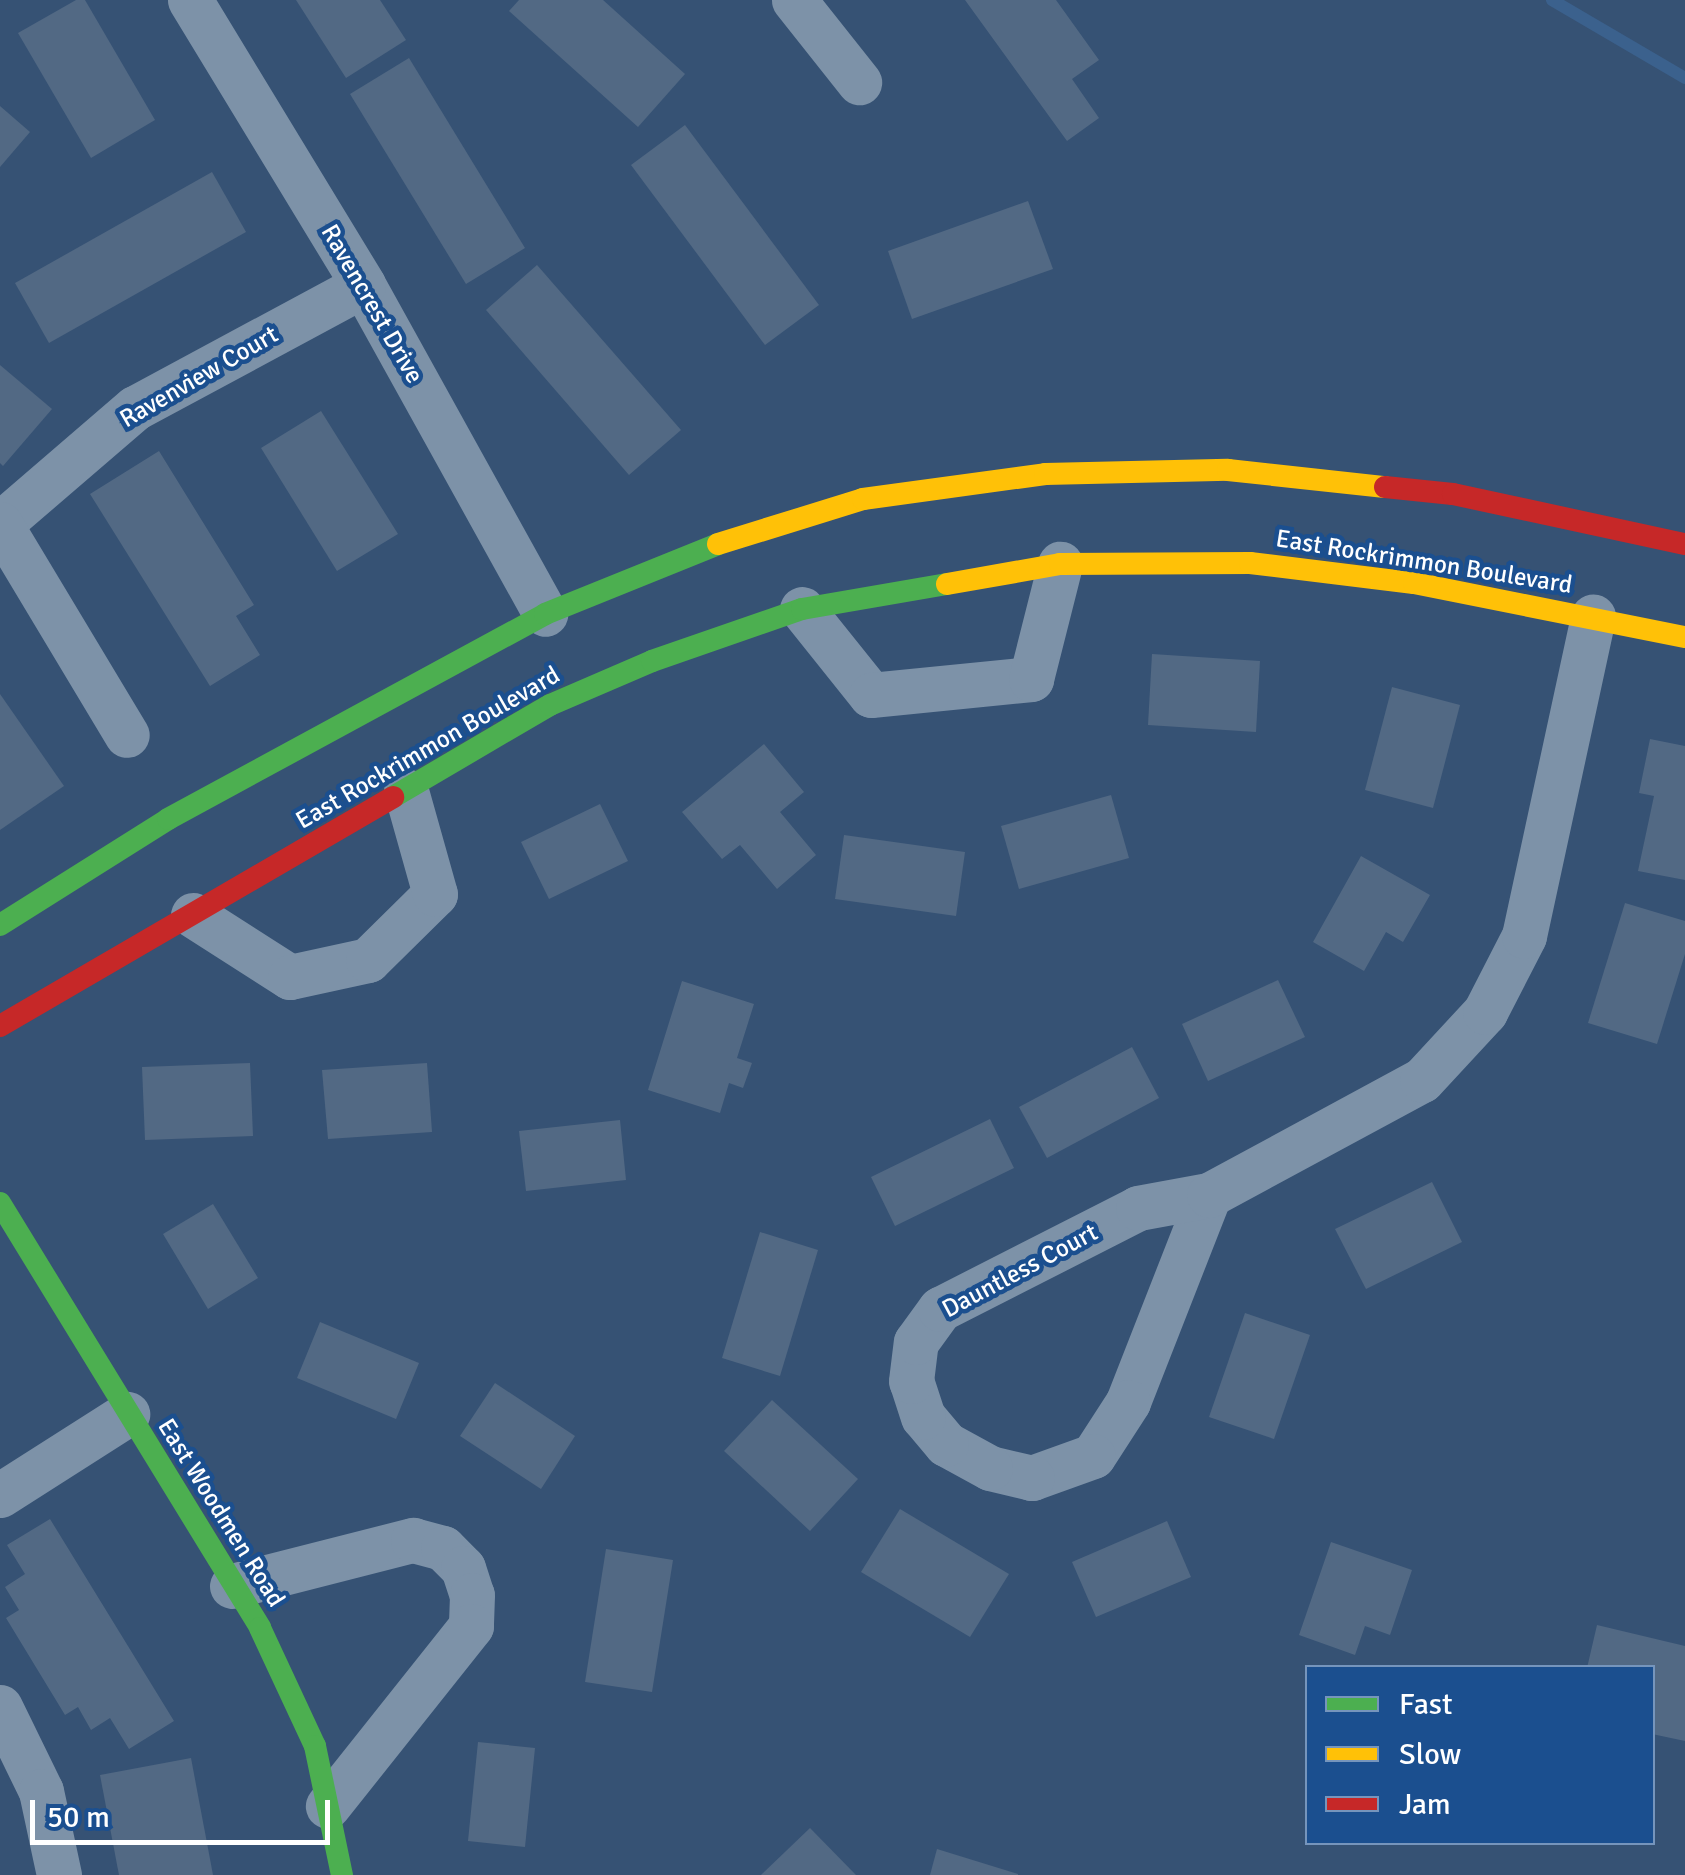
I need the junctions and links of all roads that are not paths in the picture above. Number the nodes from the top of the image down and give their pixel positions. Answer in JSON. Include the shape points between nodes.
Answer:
{"nodes":[{"id":1,"x":190,"y":0,"type":"edge"},
{"id":2,"x":794,"y":0,"type":"edge"},
{"id":3,"x":858,"y":82,"type":"dead end"},
{"id":4,"x":363,"y":285,"type":"junction"},
{"id":5,"x":0,"y":524,"type":"edge"},
{"id":6,"x":1685,"y":544,"type":"edge"},
{"id":7,"x":1060,"y":564,"type":"junction"},
{"id":8,"x":802,"y":610,"type":"junction"},
{"id":9,"x":545,"y":614,"type":"junction"},
{"id":10,"x":1593,"y":616,"type":"junction"},
{"id":11,"x":1685,"y":637,"type":"edge"},
{"id":12,"x":127,"y":735,"type":"dead end"},
{"id":13,"x":406,"y":792,"type":"junction"},
{"id":14,"x":193,"y":915,"type":"junction"},
{"id":15,"x":0,"y":926,"type":"edge"},
{"id":16,"x":0,"y":1026,"type":"edge"},
{"id":17,"x":1210,"y":1196,"type":"junction"},
{"id":18,"x":0,"y":1203,"type":"edge"},
{"id":19,"x":8,"y":1227,"type":"edge"},
{"id":20,"x":127,"y":1414,"type":"junction"},
{"id":21,"x":0,"y":1495,"type":"edge"},
{"id":22,"x":232,"y":1586,"type":"junction"},
{"id":23,"x":0,"y":1707,"type":"edge"},
{"id":24,"x":328,"y":1806,"type":"junction"},
{"id":25,"x":58,"y":1875,"type":"edge"},
{"id":26,"x":342,"y":1875,"type":"edge"}],
"edges":[{"from":1,"to":4,"type":"street","name":"Ravencrest Drive"},
{"from":2,"to":3,"type":"street"},
{"from":4,"to":5,"type":"street","name":"Ravenview Court","via":[[135,408]]},
{"from":4,"to":9,"type":"street","name":"Ravencrest Drive"},
{"from":5,"to":12,"type":"street"},
{"from":6,"to":9,"type":"main road","via":[[1453,494],[1352,480],[1228,470],[1045,474],[863,499],[666,560]]},
{"from":7,"to":8,"type":"main road","name":"East Rockrimmon Boulevard"},
{"from":7,"to":8,"type":"street","via":[[1031,679],[871,695]]},
{"from":7,"to":10,"type":"main road","name":"East Rockrimmon Boulevard","via":[[1250,563],[1414,583]]},
{"from":8,"to":13,"type":"main road","name":"East Rockrimmon Boulevard","via":[[652,660],[550,705]]},
{"from":9,"to":15,"type":"main road","via":[[168,818]]},
{"from":10,"to":11,"type":"main road","name":"East Rockrimmon Boulevard"},
{"from":10,"to":17,"type":"street","name":"Dauntless Court","via":[[1524,936],[1485,1012],[1422,1080]]},
{"from":13,"to":14,"type":"main road","name":"East Rockrimmon Boulevard"},
{"from":13,"to":14,"type":"street","via":[[435,894],[368,960],[290,977]]},
{"from":14,"to":16,"type":"main road","name":"East Rockrimmon Boulevard"},
{"from":17,"to":17,"type":"street","name":"Dauntless Court","via":[[1138,1208],[940,1309],[916,1342],[911,1381],[924,1417],[946,1444],[990,1468],[1032,1478],[1093,1456],[1128,1402]]},
{"from":18,"to":19,"type":"main road","name":"East Woodmen Road"},
{"from":19,"to":20,"type":"main road","name":"East Woodmen Road"},
{"from":20,"to":21,"type":"street"},
{"from":20,"to":22,"type":"main road","name":"East Woodmen Road"},
{"from":22,"to":24,"type":"main road","name":"East Woodmen Road","via":[[260,1628],[315,1746]]},
{"from":22,"to":24,"type":"street","via":[[413,1540],[443,1548],[463,1568],[472,1626]]},
{"from":23,"to":25,"type":"street","via":[[41,1791]]},
{"from":24,"to":26,"type":"main road","name":"East Woodmen Road"}]}
